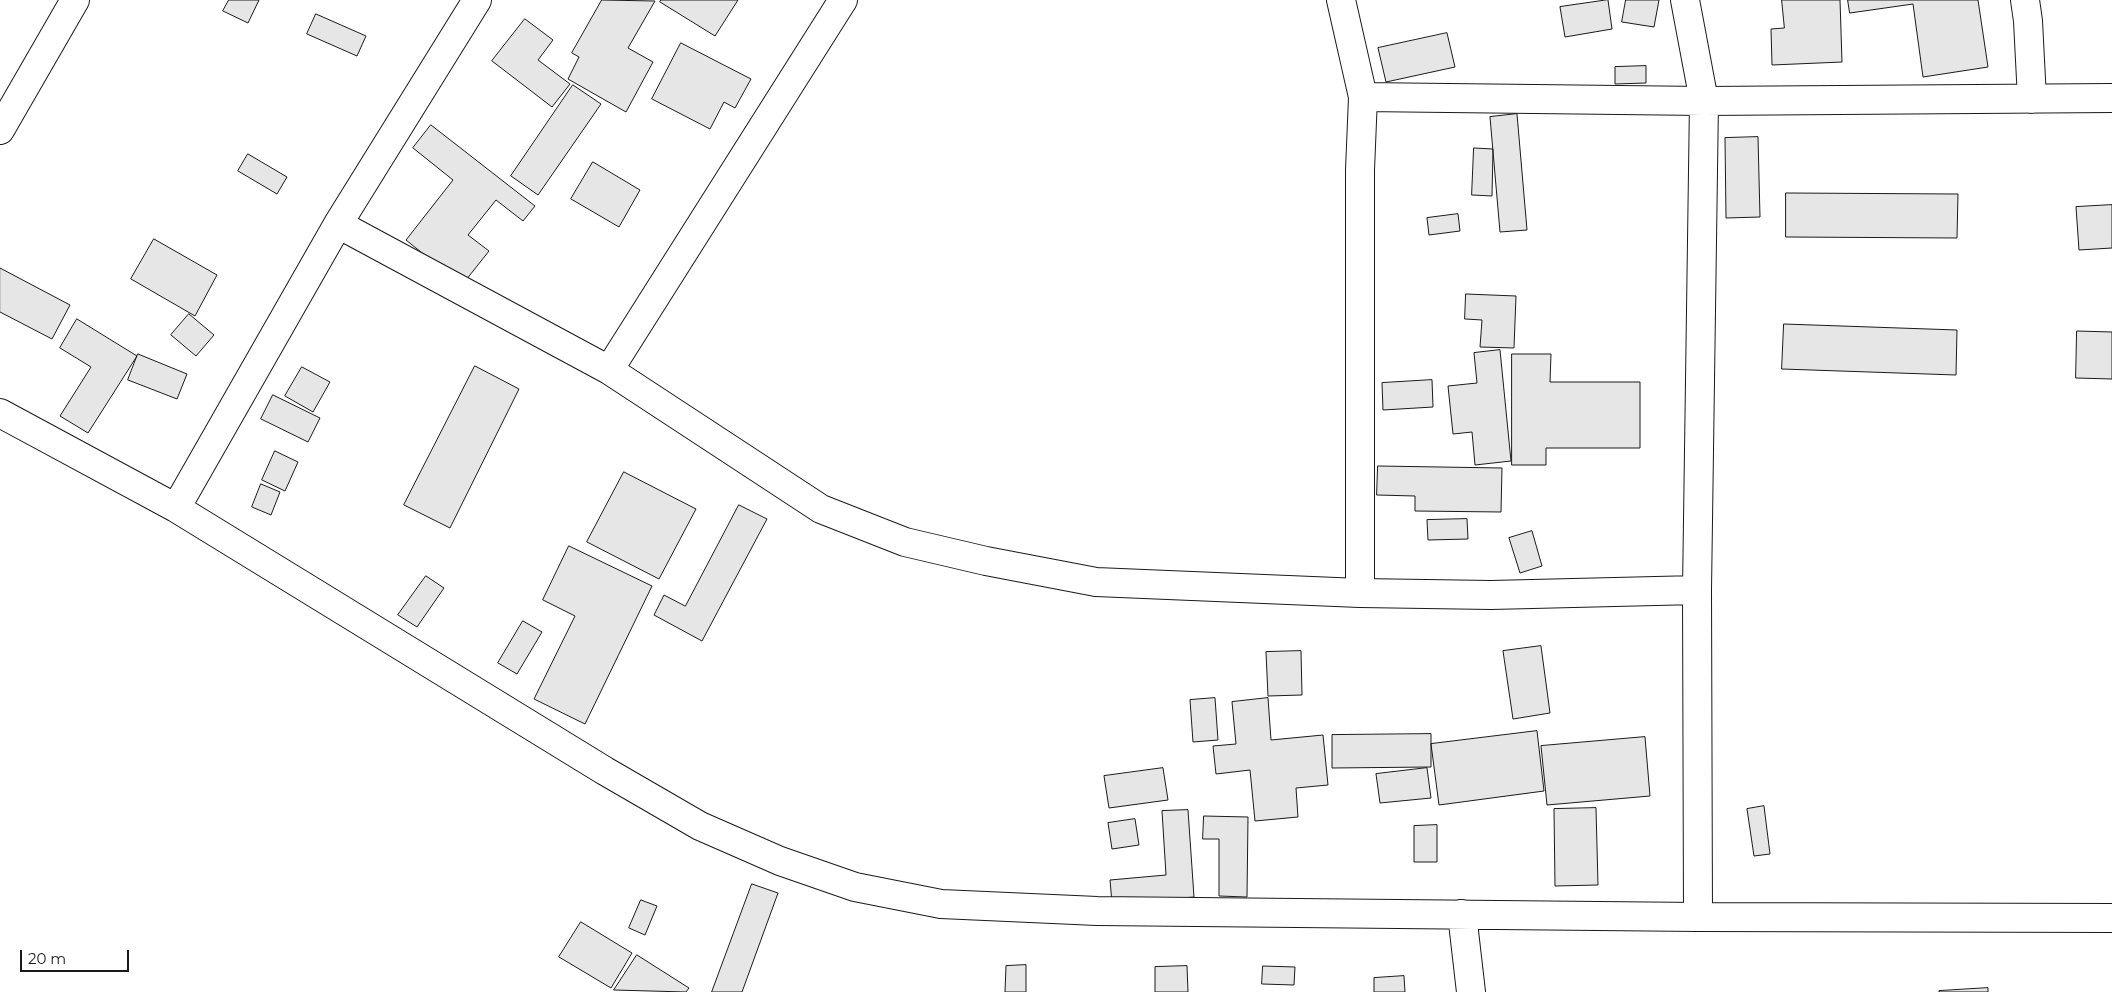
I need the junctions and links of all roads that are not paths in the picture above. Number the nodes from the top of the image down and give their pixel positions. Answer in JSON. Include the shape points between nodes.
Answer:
{"nodes":[{"id":1,"x":75,"y":0,"type":"edge"},
{"id":2,"x":477,"y":0,"type":"edge"},
{"id":3,"x":843,"y":0,"type":"edge"},
{"id":4,"x":1341,"y":0,"type":"edge"},
{"id":5,"x":1685,"y":0,"type":"edge"},
{"id":6,"x":2024,"y":0,"type":"edge"},
{"id":7,"x":1363,"y":97,"type":"junction"},
{"id":8,"x":2112,"y":98,"type":"edge"},
{"id":9,"x":2032,"y":99,"type":"junction"},
{"id":10,"x":1704,"y":101,"type":"junction"},
{"id":11,"x":0,"y":130,"type":"edge"},
{"id":12,"x":338,"y":224,"type":"junction"},
{"id":13,"x":609,"y":370,"type":"junction"},
{"id":14,"x":0,"y":413,"type":"edge"},
{"id":15,"x":176,"y":508,"type":"junction"},
{"id":16,"x":1697,"y":590,"type":"junction"},
{"id":17,"x":1360,"y":593,"type":"junction"},
{"id":18,"x":1462,"y":914,"type":"junction"},
{"id":19,"x":1698,"y":917,"type":"junction"},
{"id":20,"x":2112,"y":918,"type":"edge"},
{"id":21,"x":1471,"y":992,"type":"edge"}],
"edges":[{"from":1,"to":11,"type":"street"},
{"from":2,"to":12,"type":"street"},
{"from":3,"to":13,"type":"street"},
{"from":4,"to":7,"type":"street"},
{"from":5,"to":10,"type":"street"},
{"from":6,"to":9,"type":"street"},
{"from":7,"to":10,"type":"street"},
{"from":7,"to":17,"type":"street"},
{"from":8,"to":9,"type":"street"},
{"from":9,"to":10,"type":"street"},
{"from":10,"to":16,"type":"street"},
{"from":12,"to":13,"type":"street"},
{"from":12,"to":15,"type":"street"},
{"from":13,"to":17,"type":"street","via":[[820,509],[905,542],[1096,582]]},
{"from":14,"to":15,"type":"street"},
{"from":15,"to":18,"type":"street","via":[[605,772],[700,826],[780,861],[855,887],[961,905],[1097,911]]},
{"from":16,"to":17,"type":"street","via":[[1491,595]]},
{"from":16,"to":19,"type":"street"},
{"from":18,"to":19,"type":"street"},
{"from":18,"to":21,"type":"street"},
{"from":19,"to":20,"type":"street"}]}
